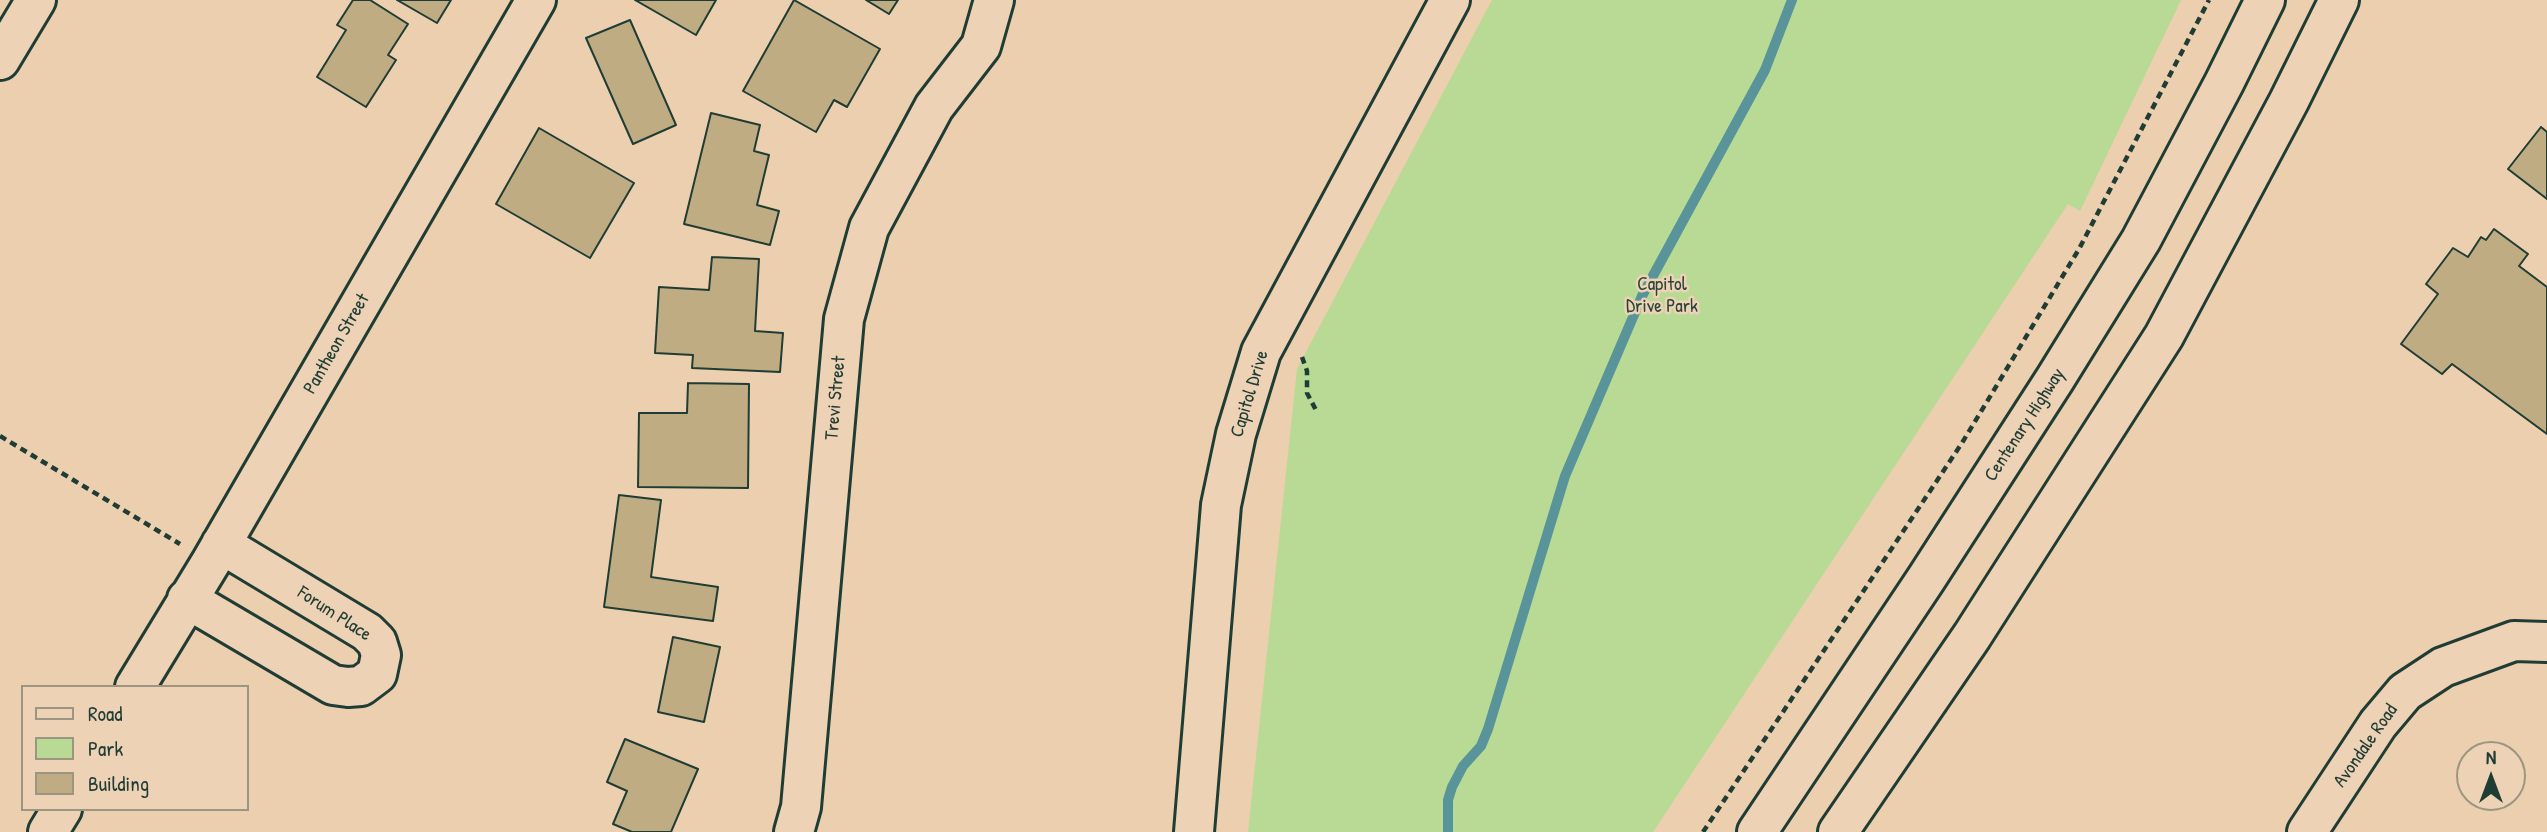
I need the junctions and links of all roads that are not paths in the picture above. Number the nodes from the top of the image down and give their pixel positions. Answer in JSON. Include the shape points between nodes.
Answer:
{"nodes":[{"id":1,"x":36,"y":0,"type":"edge"},
{"id":2,"x":536,"y":0,"type":"edge"},
{"id":3,"x":994,"y":0,"type":"edge"},
{"id":4,"x":1450,"y":0,"type":"edge"},
{"id":5,"x":2265,"y":0,"type":"edge"},
{"id":6,"x":2339,"y":0,"type":"edge"},
{"id":7,"x":0,"y":60,"type":"edge"},
{"id":8,"x":216,"y":553,"type":"junction"},
{"id":9,"x":187,"y":599,"type":"junction"},
{"id":10,"x":2531,"y":641,"type":"edge"},
{"id":11,"x":136,"y":685,"type":"edge"},
{"id":12,"x":61,"y":811,"type":"edge"},
{"id":13,"x":48,"y":832,"type":"edge"},
{"id":14,"x":794,"y":832,"type":"edge"},
{"id":15,"x":1194,"y":832,"type":"edge"},
{"id":16,"x":1757,"y":832,"type":"edge"},
{"id":17,"x":1838,"y":832,"type":"edge"},
{"id":18,"x":2307,"y":832,"type":"edge"}],
"edges":[{"from":1,"to":7,"type":"main road"},
{"from":2,"to":8,"type":"main road","name":"Pantheon Street"},
{"from":3,"to":14,"type":"main road","name":"Trevi Street","via":[[981,46],[934,107],[869,228],[844,318],[801,807]]},
{"from":4,"to":15,"type":"main road","name":"Capitol Drive","via":[[1261,352],[1221,505]]},
{"from":5,"to":16,"type":"main road","name":"Centenary Highway","via":[[2141,240],[1933,568]]},
{"from":6,"to":17,"type":"main road","via":[[2164,336],[1972,636]]},
{"from":8,"to":9,"type":"main road","name":"Pantheon Street"},
{"from":8,"to":9,"type":"main road","name":"Forum Place","via":[[368,632],[381,655],[377,674],[361,686],[332,684]]},
{"from":9,"to":11,"type":"main road","name":"Pantheon Street"},
{"from":10,"to":18,"type":"main road","name":"Avondale Road","via":[[2443,667],[2405,692],[2378,724]]},
{"from":12,"to":13,"type":"main road"}]}
